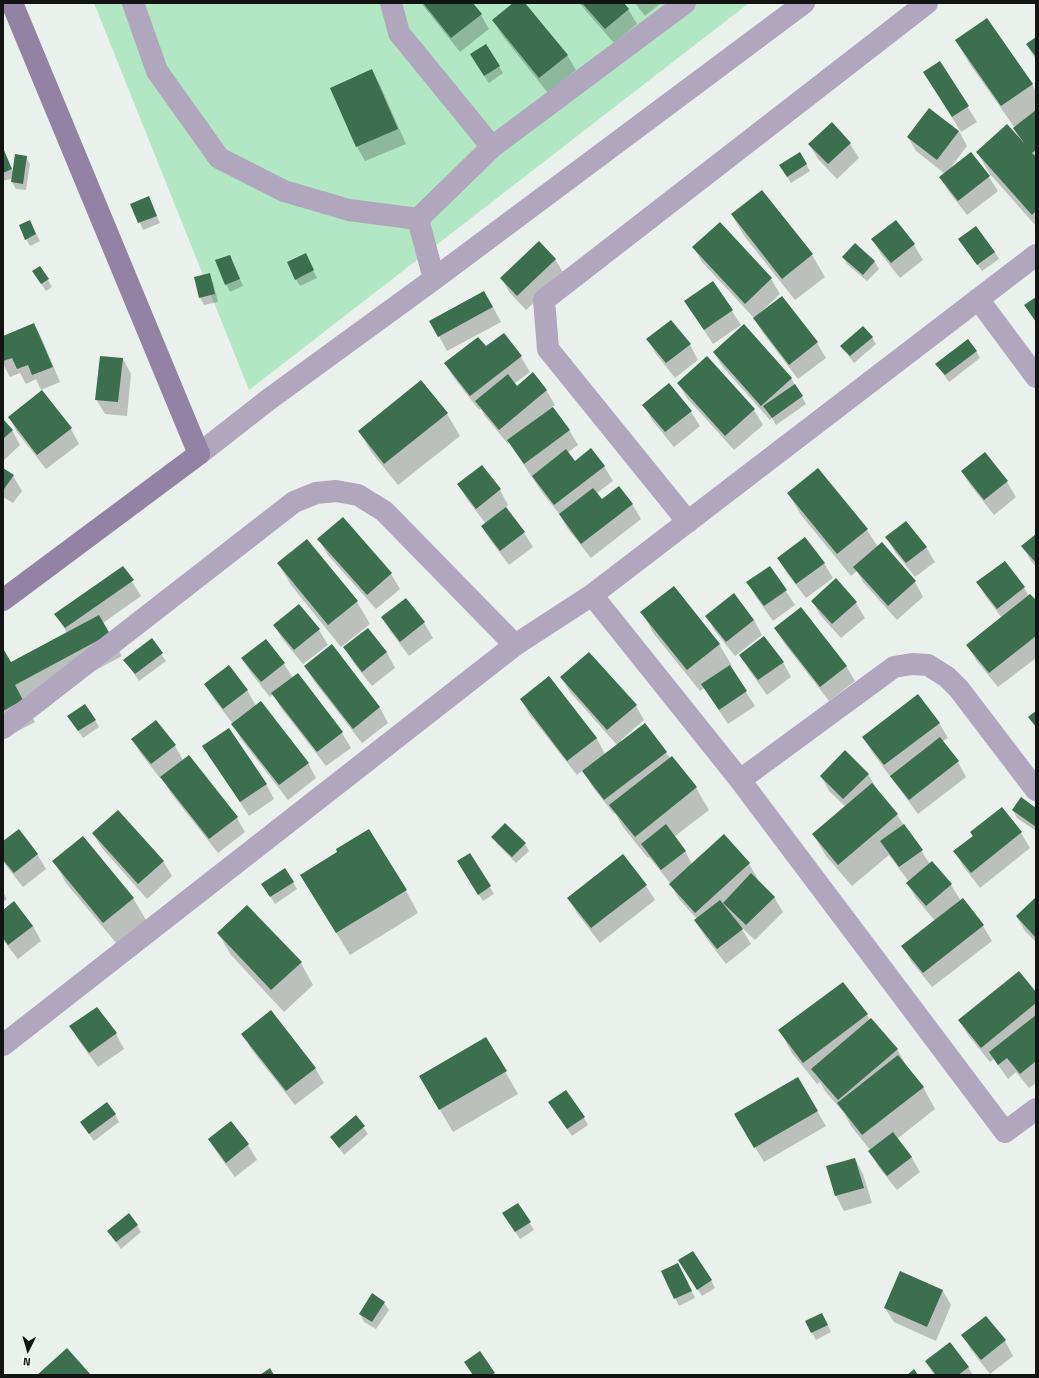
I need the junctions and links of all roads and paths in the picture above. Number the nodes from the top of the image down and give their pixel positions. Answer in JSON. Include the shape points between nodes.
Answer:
{"nodes":[{"id":1,"x":12,"y":3,"type":"edge"},
{"id":2,"x":132,"y":3,"type":"edge"},
{"id":3,"x":391,"y":3,"type":"edge"},
{"id":4,"x":685,"y":3,"type":"edge"},
{"id":5,"x":804,"y":3,"type":"edge"},
{"id":6,"x":927,"y":3,"type":"edge"},
{"id":7,"x":492,"y":147,"type":"junction"},
{"id":8,"x":418,"y":219,"type":"junction"},
{"id":9,"x":1036,"y":255,"type":"edge"},
{"id":10,"x":434,"y":279,"type":"junction"},
{"id":11,"x":978,"y":299,"type":"junction"},
{"id":12,"x":1036,"y":378,"type":"edge"},
{"id":13,"x":199,"y":454,"type":"junction"},
{"id":14,"x":688,"y":522,"type":"junction"},
{"id":15,"x":592,"y":595,"type":"junction"},
{"id":16,"x":3,"y":600,"type":"edge"},
{"id":17,"x":515,"y":645,"type":"junction"},
{"id":18,"x":3,"y":728,"type":"edge"},
{"id":19,"x":740,"y":780,"type":"junction"},
{"id":20,"x":1036,"y":790,"type":"edge"},
{"id":21,"x":3,"y":1045,"type":"edge"},
{"id":22,"x":1036,"y":1109,"type":"edge"}],
"edges":[{"from":1,"to":13,"type":"street"},
{"from":2,"to":8,"type":"street","via":[[157,71],[219,158],[284,191],[348,210]]},
{"from":3,"to":7,"type":"street","via":[[399,33]]},
{"from":4,"to":7,"type":"street"},
{"from":5,"to":10,"type":"street"},
{"from":6,"to":14,"type":"street","via":[[544,300],[548,349]]},
{"from":7,"to":8,"type":"street"},
{"from":8,"to":10,"type":"street"},
{"from":9,"to":11,"type":"street"},
{"from":10,"to":13,"type":"street","via":[[268,400]]},
{"from":11,"to":12,"type":"street"},
{"from":11,"to":14,"type":"street"},
{"from":13,"to":16,"type":"street"},
{"from":14,"to":15,"type":"street"},
{"from":15,"to":17,"type":"street"},
{"from":15,"to":19,"type":"street"},
{"from":17,"to":18,"type":"street","via":[[384,511],[358,495],[336,491],[316,493],[294,502]]},
{"from":17,"to":21,"type":"street"},
{"from":19,"to":20,"type":"street","via":[[894,667],[912,664],[928,665],[959,689]]},
{"from":19,"to":22,"type":"street","via":[[1005,1132]]}]}
